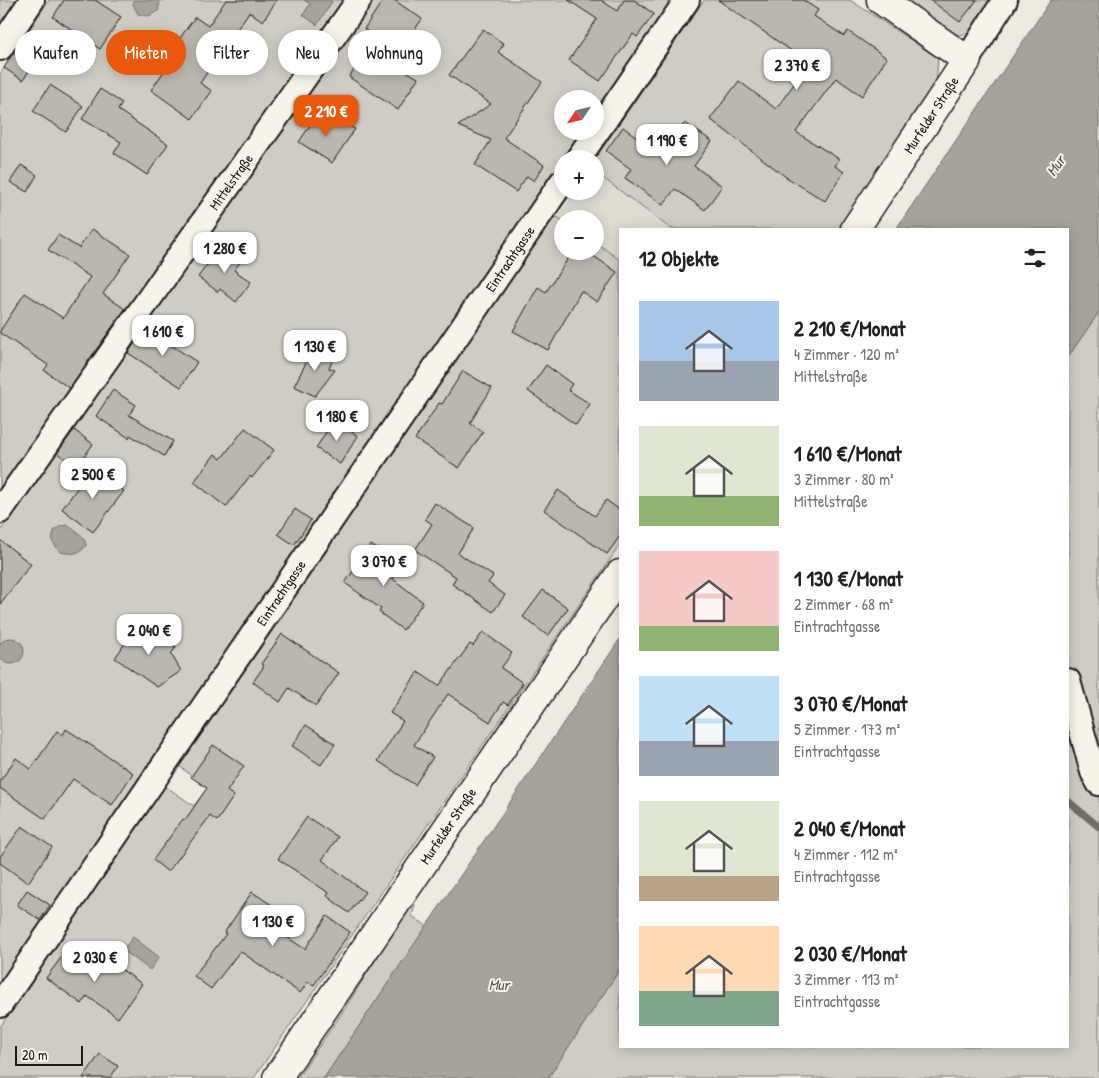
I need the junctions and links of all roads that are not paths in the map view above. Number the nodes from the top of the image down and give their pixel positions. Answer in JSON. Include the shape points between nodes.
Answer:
{"nodes":[{"id":1,"x":32,"y":0,"type":"edge"},
{"id":2,"x":359,"y":0,"type":"edge"},
{"id":3,"x":687,"y":0,"type":"edge"},
{"id":4,"x":881,"y":0,"type":"edge"},
{"id":5,"x":1005,"y":0,"type":"edge"},
{"id":6,"x":0,"y":48,"type":"edge"},
{"id":7,"x":967,"y":60,"type":"junction"},
{"id":8,"x":584,"y":150,"type":"edge"},
{"id":9,"x":554,"y":194,"type":"edge"},
{"id":10,"x":856,"y":228,"type":"edge"},
{"id":11,"x":0,"y":511,"type":"edge"},
{"id":12,"x":619,"y":575,"type":"edge"},
{"id":13,"x":1069,"y":685,"type":"edge"},
{"id":14,"x":1099,"y":783,"type":"edge"},
{"id":15,"x":0,"y":1005,"type":"edge"},
{"id":16,"x":277,"y":1078,"type":"edge"}],
"edges":[{"from":1,"to":6,"type":"street"},
{"from":2,"to":11,"type":"street","name":"Mittelstraße"},
{"from":3,"to":8,"type":"street"},
{"from":4,"to":7,"type":"street"},
{"from":5,"to":7,"type":"street","name":"Murfelder Straße"},
{"from":7,"to":10,"type":"street","name":"Murfelder Straße"},
{"from":9,"to":15,"type":"street","name":"Eintrachtgasse"},
{"from":12,"to":16,"type":"street","name":"Murfelder Straße"},
{"from":13,"to":14,"type":"street","via":[[1092,772]]}]}
